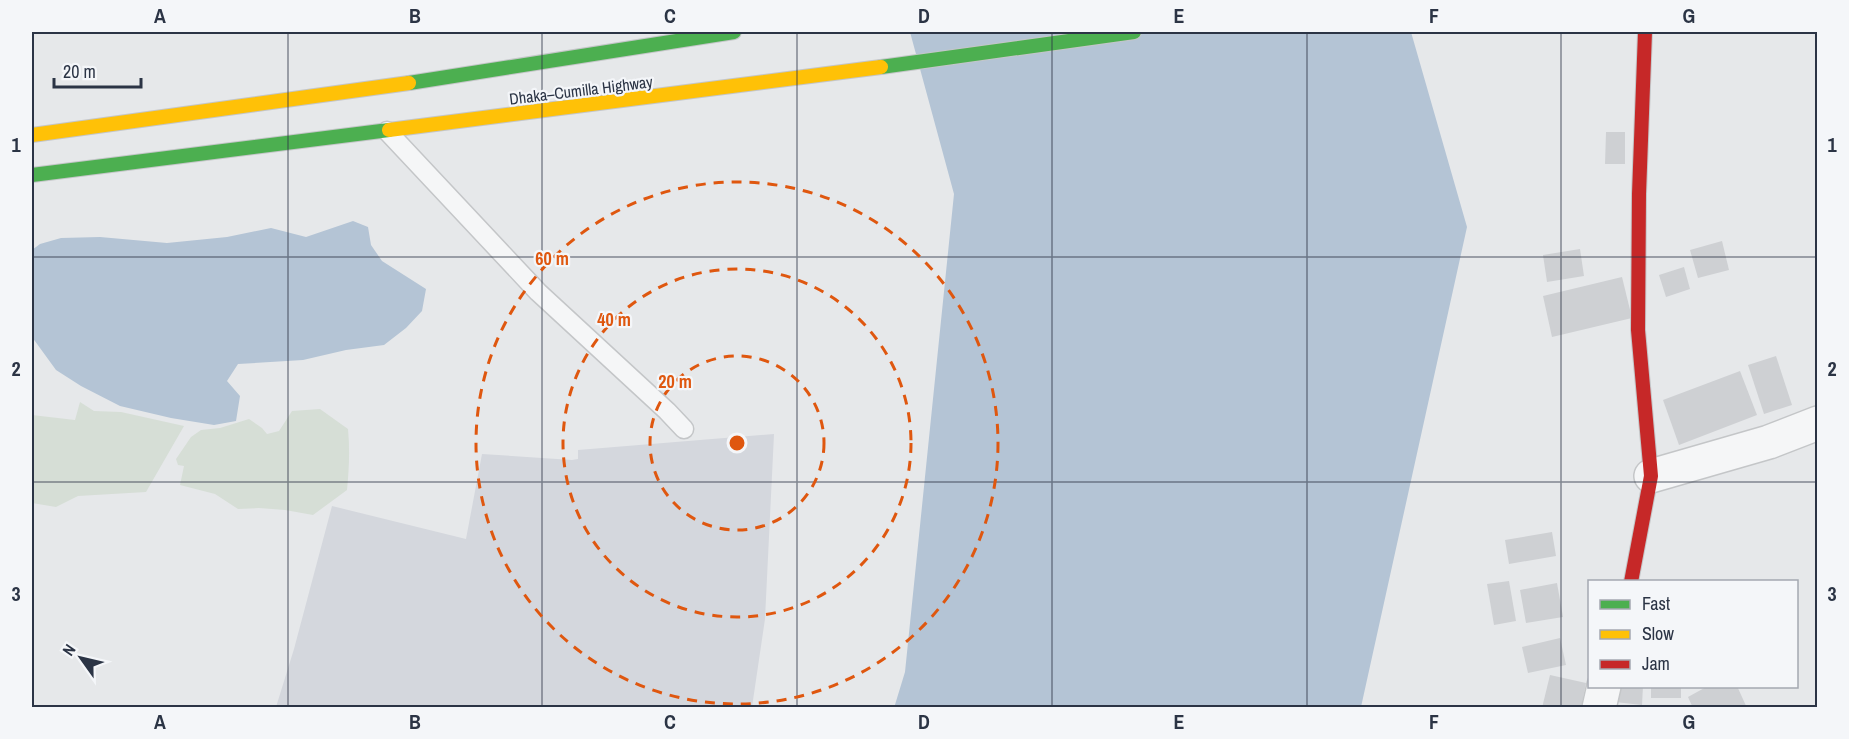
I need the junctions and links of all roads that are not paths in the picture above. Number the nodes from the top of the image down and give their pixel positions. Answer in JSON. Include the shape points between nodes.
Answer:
{"nodes":[{"id":1,"x":734,"y":32,"type":"edge"},
{"id":2,"x":1134,"y":32,"type":"edge"},
{"id":3,"x":1645,"y":32,"type":"edge"},
{"id":4,"x":387,"y":131,"type":"junction"},
{"id":5,"x":32,"y":135,"type":"edge"},
{"id":6,"x":32,"y":175,"type":"edge"},
{"id":7,"x":1818,"y":423,"type":"edge"},
{"id":8,"x":684,"y":429,"type":"dead end"},
{"id":9,"x":1651,"y":476,"type":"junction"},
{"id":10,"x":1631,"y":580,"type":"edge"},
{"id":11,"x":1604,"y":688,"type":"edge"},
{"id":12,"x":1599,"y":708,"type":"edge"}],
"edges":[{"from":1,"to":5,"type":"main road","name":"Dhaka–Cumilla Highway","via":[[360,91]]},
{"from":2,"to":4,"type":"main road","name":"Dhaka–Cumilla Highway"},
{"from":3,"to":9,"type":"main road","via":[[1638,330]]},
{"from":4,"to":6,"type":"main road","name":"Dhaka–Cumilla Highway"},
{"from":4,"to":8,"type":"lane","via":[[538,292]]},
{"from":7,"to":9,"type":"street","via":[[1769,442]]},
{"from":9,"to":10,"type":"main road"},
{"from":11,"to":12,"type":"street"}]}
